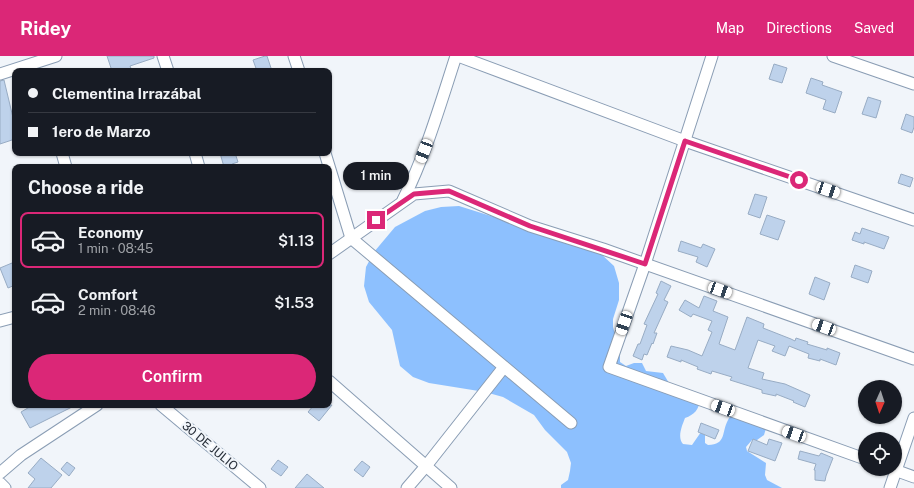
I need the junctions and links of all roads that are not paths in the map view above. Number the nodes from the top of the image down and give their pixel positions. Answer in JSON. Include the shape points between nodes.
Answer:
{"nodes":[{"id":1,"x":56,"y":56,"type":"edge"},
{"id":2,"x":163,"y":56,"type":"edge"},
{"id":3,"x":294,"y":56,"type":"edge"},
{"id":4,"x":457,"y":56,"type":"edge"},
{"id":5,"x":712,"y":56,"type":"edge"},
{"id":6,"x":833,"y":56,"type":"edge"},
{"id":7,"x":34,"y":63,"type":"edge"},
{"id":8,"x":19,"y":68,"type":"edge"},
{"id":9,"x":167,"y":68,"type":"edge"},
{"id":10,"x":298,"y":68,"type":"edge"},
{"id":11,"x":12,"y":70,"type":"edge"},
{"id":12,"x":0,"y":74,"type":"edge"},
{"id":13,"x":914,"y":84,"type":"edge"},
{"id":14,"x":685,"y":141,"type":"junction"},
{"id":15,"x":332,"y":175,"type":"edge"},
{"id":16,"x":402,"y":202,"type":"junction"},
{"id":17,"x":914,"y":220,"type":"edge"},
{"id":18,"x":352,"y":238,"type":"junction"},
{"id":19,"x":332,"y":252,"type":"edge"},
{"id":20,"x":645,"y":264,"type":"junction"},
{"id":21,"x":12,"y":318,"type":"edge"},
{"id":22,"x":0,"y":321,"type":"edge"},
{"id":23,"x":914,"y":358,"type":"edge"},
{"id":24,"x":504,"y":367,"type":"junction"},
{"id":25,"x":332,"y":384,"type":"edge"},
{"id":26,"x":92,"y":408,"type":"edge"},
{"id":27,"x":165,"y":408,"type":"edge"},
{"id":28,"x":914,"y":418,"type":"edge"},
{"id":29,"x":571,"y":423,"type":"dead end"},
{"id":30,"x":902,"y":449,"type":"edge"},
{"id":31,"x":858,"y":456,"type":"edge"},
{"id":32,"x":426,"y":466,"type":"junction"},
{"id":33,"x":902,"y":472,"type":"edge"},
{"id":34,"x":0,"y":474,"type":"edge"},
{"id":35,"x":893,"y":476,"type":"edge"},
{"id":36,"x":914,"y":476,"type":"edge"},
{"id":37,"x":0,"y":484,"type":"edge"},
{"id":38,"x":5,"y":488,"type":"edge"},
{"id":39,"x":260,"y":488,"type":"edge"},
{"id":40,"x":407,"y":488,"type":"edge"},
{"id":41,"x":451,"y":488,"type":"edge"},
{"id":42,"x":890,"y":488,"type":"edge"}],
"edges":[{"from":1,"to":7,"type":"street"},
{"from":2,"to":9,"type":"street"},
{"from":3,"to":10,"type":"street"},
{"from":4,"to":14,"type":"street"},
{"from":4,"to":16,"type":"street","via":[[435,122]]},
{"from":5,"to":14,"type":"street"},
{"from":6,"to":13,"type":"street"},
{"from":7,"to":8,"type":"street"},
{"from":11,"to":12,"type":"street"},
{"from":14,"to":17,"type":"street"},
{"from":14,"to":20,"type":"street"},
{"from":15,"to":18,"type":"street"},
{"from":16,"to":18,"type":"street"},
{"from":16,"to":20,"type":"street","via":[[414,194],[449,191],[530,226]]},
{"from":18,"to":19,"type":"street"},
{"from":18,"to":24,"type":"street"},
{"from":20,"to":23,"type":"street"},
{"from":20,"to":31,"type":"street","via":[[609,367]]},
{"from":21,"to":22,"type":"street"},
{"from":24,"to":29,"type":"street"},
{"from":24,"to":32,"type":"street"},
{"from":25,"to":32,"type":"street"},
{"from":26,"to":34,"type":"street","via":[[21,454]]},
{"from":27,"to":39,"type":"street","name":"30 DE JULIO"},
{"from":28,"to":30,"type":"street"},
{"from":32,"to":40,"type":"street"},
{"from":32,"to":41,"type":"street"},
{"from":33,"to":36,"type":"street"},
{"from":35,"to":42,"type":"street"},
{"from":37,"to":38,"type":"street"}]}
